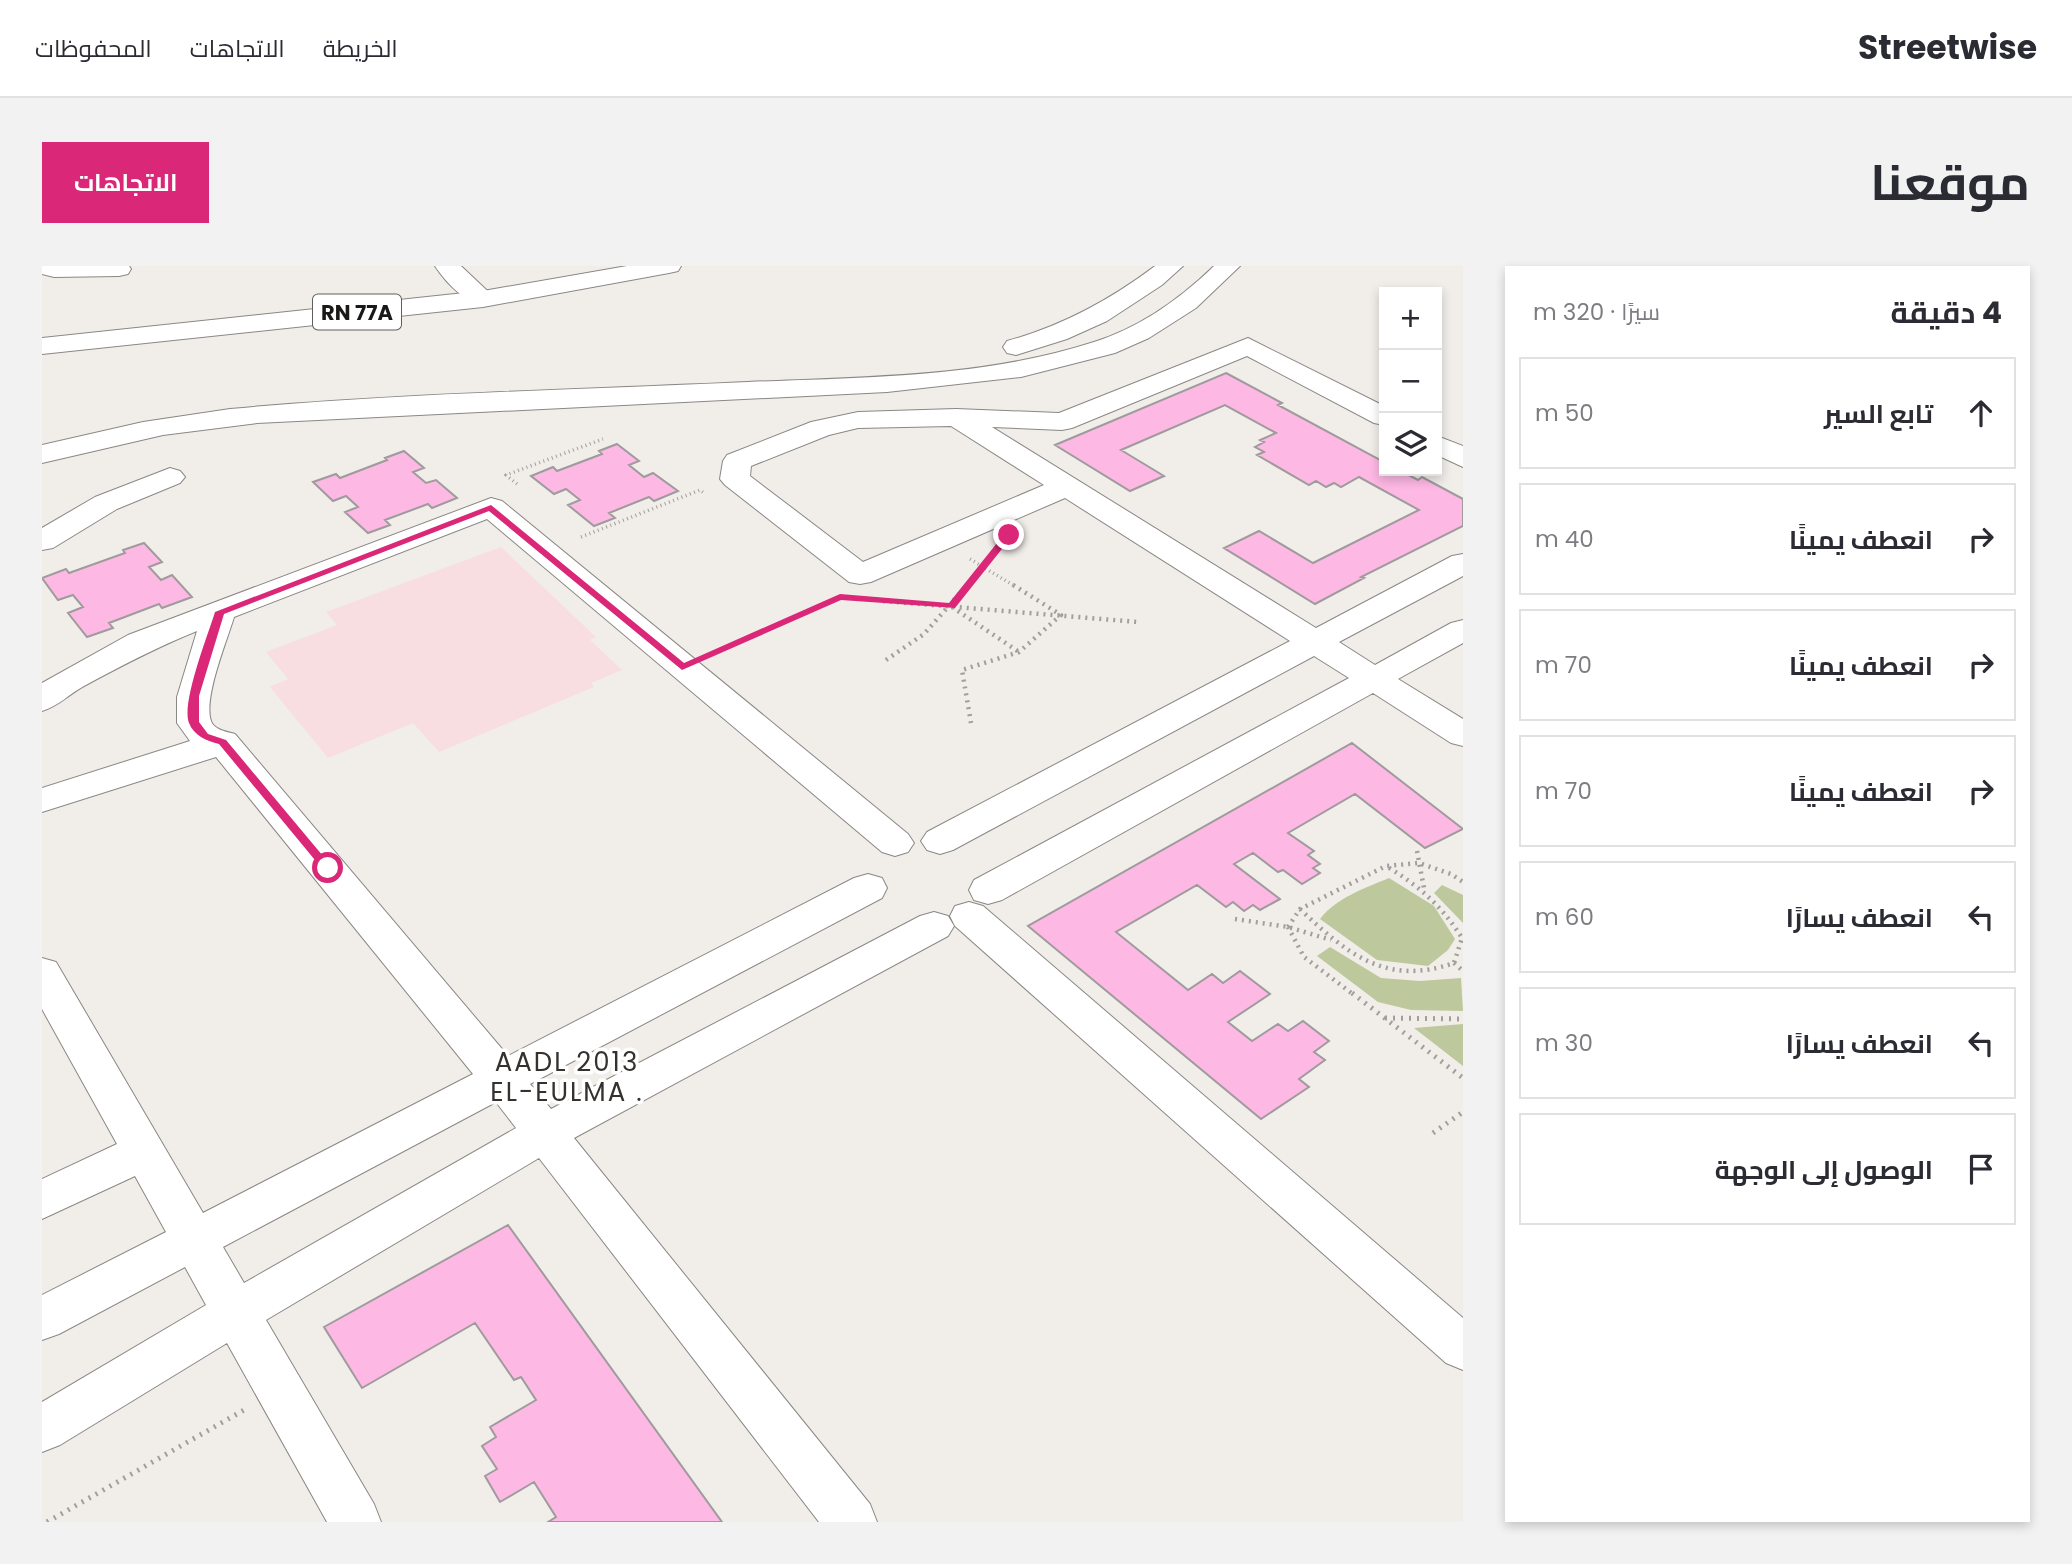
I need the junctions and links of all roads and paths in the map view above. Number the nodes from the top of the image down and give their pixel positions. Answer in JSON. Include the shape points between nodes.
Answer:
{"nodes":[{"id":1,"x":42,"y":266,"type":"edge"},
{"id":2,"x":447,"y":266,"type":"edge"},
{"id":3,"x":669,"y":266,"type":"edge"},
{"id":4,"x":1171,"y":266,"type":"edge"},
{"id":5,"x":1228,"y":266,"type":"edge"},
{"id":6,"x":126,"y":267,"type":"edge"},
{"id":7,"x":483,"y":299,"type":"junction"},
{"id":8,"x":42,"y":346,"type":"edge"},
{"id":9,"x":1379,"y":414,"type":"edge"},
{"id":10,"x":956,"y":417,"type":"junction"},
{"id":11,"x":42,"y":434,"type":"edge"},
{"id":12,"x":603,"y":439,"type":"dead end"},
{"id":13,"x":1442,"y":447,"type":"edge"},
{"id":14,"x":42,"y":454,"type":"edge"},
{"id":15,"x":1463,"y":458,"type":"edge"},
{"id":16,"x":170,"y":477,"type":"dead end"},
{"id":17,"x":1067,"y":486,"type":"junction"},
{"id":18,"x":525,"y":491,"type":"dead end"},
{"id":19,"x":711,"y":499,"type":"dead end"},
{"id":20,"x":987,"y":520,"type":"junction"},
{"id":21,"x":573,"y":530,"type":"dead end"},
{"id":22,"x":42,"y":541,"type":"edge"},
{"id":23,"x":967,"y":558,"type":"dead end"},
{"id":24,"x":1463,"y":563,"type":"edge"},
{"id":25,"x":984,"y":565,"type":"junction"},
{"id":26,"x":829,"y":589,"type":"dead end"},
{"id":27,"x":879,"y":600,"type":"dead end"},
{"id":28,"x":951,"y":606,"type":"junction"},
{"id":29,"x":219,"y":612,"type":"junction"},
{"id":30,"x":1061,"y":615,"type":"junction"},
{"id":31,"x":1138,"y":622,"type":"dead end"},
{"id":32,"x":1463,"y":630,"type":"edge"},
{"id":33,"x":1315,"y":642,"type":"junction"},
{"id":34,"x":1019,"y":652,"type":"junction"},
{"id":35,"x":886,"y":660,"type":"dead end"},
{"id":36,"x":682,"y":667,"type":"junction"},
{"id":37,"x":1375,"y":680,"type":"junction"},
{"id":38,"x":42,"y":700,"type":"edge"},
{"id":39,"x":971,"y":723,"type":"dead end"},
{"id":40,"x":1463,"y":735,"type":"edge"},
{"id":41,"x":223,"y":742,"type":"junction"},
{"id":42,"x":42,"y":800,"type":"edge"},
{"id":43,"x":940,"y":841,"type":"junction"},
{"id":44,"x":895,"y":843,"type":"junction"},
{"id":45,"x":1417,"y":851,"type":"dead end"},
{"id":46,"x":1419,"y":863,"type":"junction"},
{"id":47,"x":1386,"y":866,"type":"junction"},
{"id":48,"x":1463,"y":881,"type":"edge"},
{"id":49,"x":868,"y":888,"type":"junction"},
{"id":50,"x":1424,"y":889,"type":"junction"},
{"id":51,"x":1300,"y":909,"type":"junction"},
{"id":52,"x":964,"y":910,"type":"junction"},
{"id":53,"x":1235,"y":919,"type":"dead end"},
{"id":54,"x":1288,"y":928,"type":"junction"},
{"id":55,"x":1332,"y":940,"type":"junction"},
{"id":56,"x":1454,"y":963,"type":"junction"},
{"id":57,"x":1463,"y":971,"type":"edge"},
{"id":58,"x":42,"y":973,"type":"edge"},
{"id":59,"x":1384,"y":1018,"type":"junction"},
{"id":60,"x":1463,"y":1019,"type":"edge"},
{"id":61,"x":1463,"y":1077,"type":"edge"},
{"id":62,"x":502,"y":1079,"type":"junction"},
{"id":63,"x":1463,"y":1112,"type":"edge"},
{"id":64,"x":545,"y":1133,"type":"junction"},
{"id":65,"x":1433,"y":1133,"type":"dead end"},
{"id":66,"x":143,"y":1152,"type":"junction"},
{"id":67,"x":42,"y":1200,"type":"edge"},
{"id":68,"x":193,"y":1240,"type":"junction"},
{"id":69,"x":234,"y":1312,"type":"junction"},
{"id":70,"x":42,"y":1319,"type":"edge"},
{"id":71,"x":1463,"y":1348,"type":"edge"},
{"id":72,"x":279,"y":1390,"type":"junction"},
{"id":73,"x":42,"y":1429,"type":"edge"},
{"id":74,"x":47,"y":1522,"type":"edge"},
{"id":75,"x":355,"y":1522,"type":"edge"},
{"id":76,"x":851,"y":1522,"type":"edge"}],
"edges":[{"from":1,"to":6,"type":"main road","via":[[54,270]]},
{"from":2,"to":7,"type":"main road"},
{"from":3,"to":7,"type":"main road","number":"RN 77A"},
{"from":4,"to":11,"type":"main road","via":[[1137,293],[1093,318],[1047,339],[994,352],[898,366],[346,389],[209,400],[141,410]]},
{"from":5,"to":14,"type":"main road","via":[[1205,288],[1139,333],[1066,358],[982,375],[205,420],[119,434]]},
{"from":7,"to":8,"type":"main road","number":"RN 77A"},
{"from":9,"to":10,"type":"main road","via":[[1248,346],[1062,422]]},
{"from":10,"to":17,"type":"main road"},
{"from":10,"to":20,"type":"main road","via":[[858,420],[821,428],[737,461],[735,480],[860,575]]},
{"from":12,"to":18,"type":"path","via":[[506,475]]},
{"from":13,"to":15,"type":"main road"},
{"from":16,"to":22,"type":"main road","via":[[106,503]]},
{"from":17,"to":20,"type":"main road"},
{"from":17,"to":33,"type":"main road"},
{"from":19,"to":21,"type":"path","via":[[700,490],[583,538]]},
{"from":20,"to":25,"type":"path","via":[[1009,535]]},
{"from":23,"to":25,"type":"path"},
{"from":24,"to":33,"type":"main road"},
{"from":25,"to":28,"type":"path"},
{"from":25,"to":30,"type":"path"},
{"from":26,"to":36,"type":"path","via":[[840,597]]},
{"from":27,"to":28,"type":"path"},
{"from":28,"to":30,"type":"path"},
{"from":28,"to":34,"type":"path"},
{"from":28,"to":35,"type":"path","via":[[924,634]]},
{"from":29,"to":36,"type":"main road","via":[[491,507]]},
{"from":29,"to":38,"type":"main road","via":[[140,642],[62,684]]},
{"from":29,"to":41,"type":"main road","via":[[194,696],[194,723],[204,736]]},
{"from":30,"to":31,"type":"path"},
{"from":30,"to":34,"type":"path"},
{"from":32,"to":37,"type":"main road"},
{"from":33,"to":37,"type":"main road"},
{"from":33,"to":43,"type":"main road"},
{"from":34,"to":39,"type":"path","via":[[962,670]]},
{"from":36,"to":44,"type":"main road"},
{"from":37,"to":40,"type":"main road"},
{"from":37,"to":52,"type":"main road"},
{"from":41,"to":42,"type":"main road"},
{"from":41,"to":62,"type":"main road"},
{"from":43,"to":44,"type":"main road"},
{"from":43,"to":52,"type":"main road","via":[[976,859],[986,874]]},
{"from":44,"to":49,"type":"main road","via":[[871,860]]},
{"from":45,"to":46,"type":"path"},
{"from":46,"to":47,"type":"path"},
{"from":46,"to":48,"type":"path"},
{"from":46,"to":50,"type":"path"},
{"from":47,"to":50,"type":"path"},
{"from":47,"to":51,"type":"path"},
{"from":49,"to":52,"type":"main road","via":[[871,900],[909,924]]},
{"from":49,"to":62,"type":"main road"},
{"from":50,"to":56,"type":"path","via":[[1462,938]]},
{"from":51,"to":54,"type":"path"},
{"from":51,"to":55,"type":"path"},
{"from":52,"to":64,"type":"main road"},
{"from":52,"to":71,"type":"main road"},
{"from":53,"to":54,"type":"path"},
{"from":54,"to":55,"type":"path"},
{"from":54,"to":59,"type":"path","via":[[1304,957]]},
{"from":55,"to":56,"type":"path","via":[[1381,967],[1437,971]]},
{"from":56,"to":57,"type":"path"},
{"from":58,"to":66,"type":"main road"},
{"from":59,"to":60,"type":"path"},
{"from":59,"to":61,"type":"path"},
{"from":62,"to":64,"type":"main road"},
{"from":62,"to":68,"type":"main road"},
{"from":63,"to":65,"type":"path"},
{"from":64,"to":69,"type":"main road"},
{"from":64,"to":76,"type":"main road"},
{"from":66,"to":67,"type":"main road"},
{"from":66,"to":68,"type":"main road"},
{"from":68,"to":69,"type":"main road"},
{"from":68,"to":70,"type":"main road"},
{"from":69,"to":72,"type":"main road"},
{"from":69,"to":73,"type":"main road"},
{"from":72,"to":74,"type":"path"},
{"from":72,"to":75,"type":"main road"}]}
